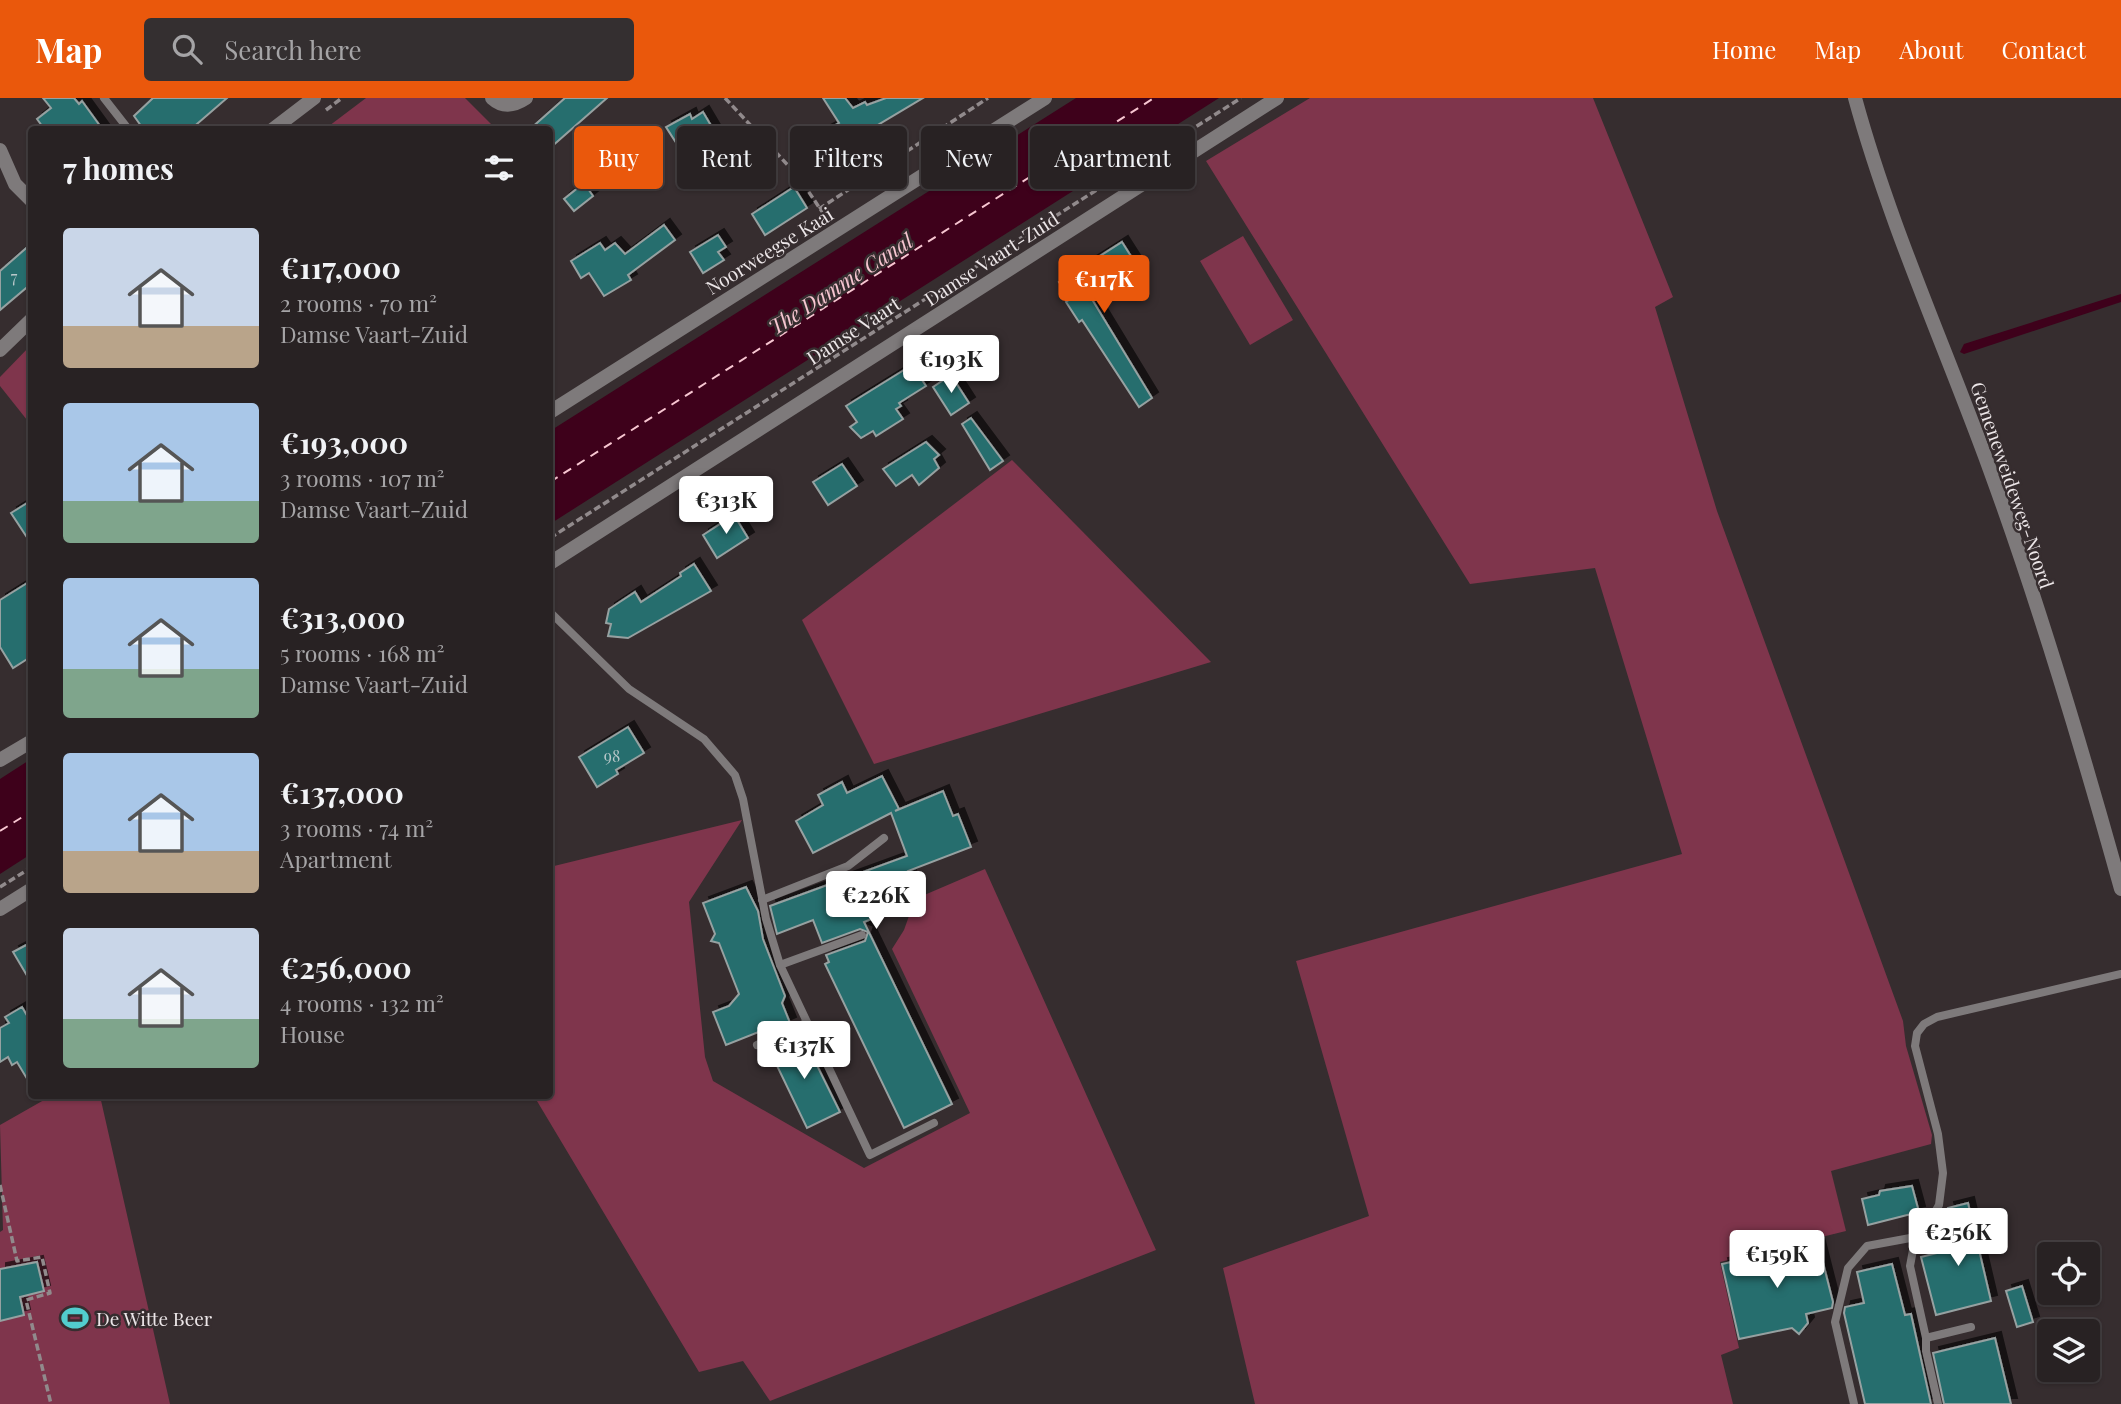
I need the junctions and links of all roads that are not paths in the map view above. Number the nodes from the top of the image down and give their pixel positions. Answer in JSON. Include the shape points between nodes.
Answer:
{"nodes":[{"id":1,"x":104,"y":98,"type":"edge"},
{"id":2,"x":314,"y":98,"type":"edge"},
{"id":3,"x":492,"y":98,"type":"edge"},
{"id":4,"x":526,"y":98,"type":"edge"},
{"id":5,"x":1045,"y":98,"type":"edge"},
{"id":6,"x":1277,"y":98,"type":"edge"},
{"id":7,"x":1855,"y":98,"type":"edge"},
{"id":8,"x":126,"y":126,"type":"edge"},
{"id":9,"x":277,"y":126,"type":"edge"},
{"id":10,"x":0,"y":150,"type":"edge"},
{"id":11,"x":28,"y":197,"type":"edge"},
{"id":12,"x":28,"y":322,"type":"edge"},
{"id":13,"x":0,"y":350,"type":"edge"},
{"id":14,"x":553,"y":410,"type":"edge"},
{"id":15,"x":553,"y":561,"type":"edge"},
{"id":16,"x":553,"y":615,"type":"edge"},
{"id":17,"x":28,"y":743,"type":"edge"},
{"id":18,"x":0,"y":761,"type":"edge"},
{"id":19,"x":884,"y":838,"type":"dead end"},
{"id":20,"x":2121,"y":889,"type":"edge"},
{"id":21,"x":28,"y":892,"type":"edge"},
{"id":22,"x":762,"y":900,"type":"junction"},
{"id":23,"x":0,"y":909,"type":"edge"},
{"id":24,"x":862,"y":936,"type":"dead end"},
{"id":25,"x":780,"y":965,"type":"junction"},
{"id":26,"x":2121,"y":974,"type":"edge"},
{"id":27,"x":806,"y":1023,"type":"junction"},
{"id":28,"x":757,"y":1045,"type":"dead end"},
{"id":29,"x":934,"y":1123,"type":"dead end"},
{"id":30,"x":1921,"y":1236,"type":"junction"},
{"id":31,"x":1971,"y":1327,"type":"dead end"},
{"id":32,"x":1926,"y":1338,"type":"junction"},
{"id":33,"x":1854,"y":1404,"type":"edge"},
{"id":34,"x":1938,"y":1404,"type":"edge"}],
"edges":[{"from":1,"to":8,"type":"lane"},
{"from":2,"to":9,"type":"street"},
{"from":3,"to":4,"type":"street","via":[[505,105]]},
{"from":5,"to":14,"type":"street","name":"Noorweegse Kaai"},
{"from":6,"to":15,"type":"street","name":"Damse Vaart-Zuid"},
{"from":7,"to":20,"type":"street","name":"Gemeneweideweg-Noord","via":[[1894,220],[1992,474],[2087,765]]},
{"from":10,"to":11,"type":"street","via":[[15,184]]},
{"from":12,"to":13,"type":"street"},
{"from":16,"to":22,"type":"lane","via":[[629,689],[721,755],[735,775],[743,799]]},
{"from":17,"to":18,"type":"street"},
{"from":19,"to":22,"type":"lane","via":[[848,866]]},
{"from":21,"to":23,"type":"street"},
{"from":22,"to":25,"type":"lane"},
{"from":24,"to":25,"type":"lane"},
{"from":25,"to":27,"type":"lane"},
{"from":26,"to":30,"type":"lane","via":[[1937,1017],[1917,1033],[1917,1063],[1938,1133],[1944,1173],[1939,1205]]},
{"from":27,"to":28,"type":"lane"},
{"from":27,"to":29,"type":"lane","via":[[870,1155]]},
{"from":30,"to":32,"type":"lane","via":[[1910,1266]]},
{"from":30,"to":33,"type":"lane","via":[[1867,1246],[1848,1268],[1835,1322]]},
{"from":31,"to":32,"type":"lane"},
{"from":32,"to":34,"type":"lane"}]}
